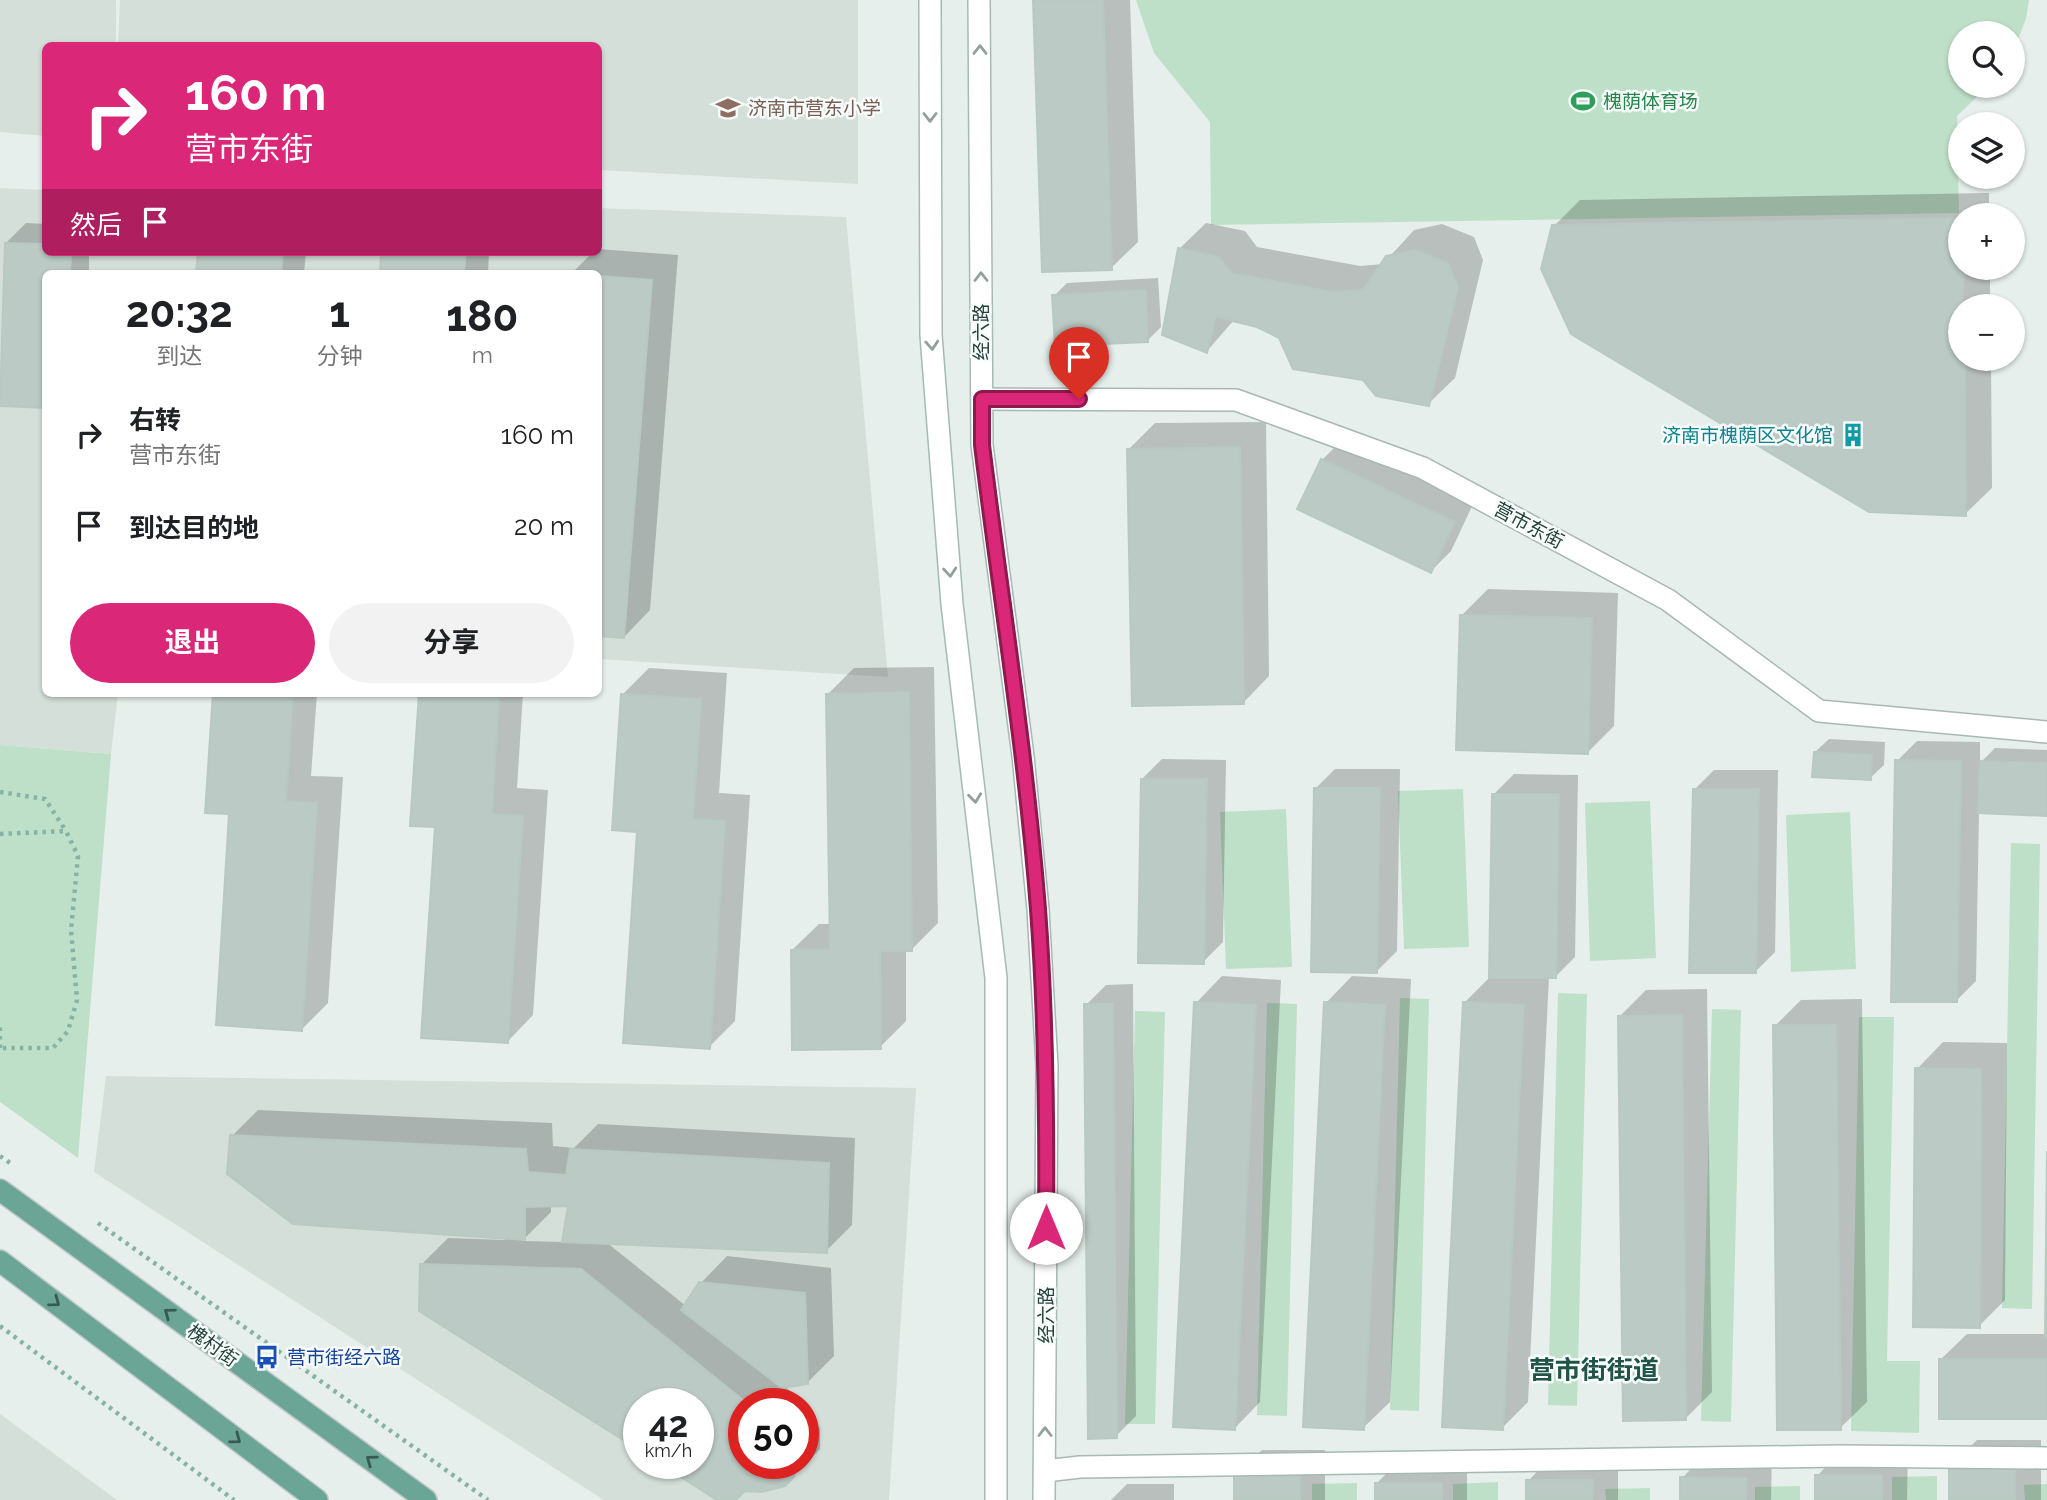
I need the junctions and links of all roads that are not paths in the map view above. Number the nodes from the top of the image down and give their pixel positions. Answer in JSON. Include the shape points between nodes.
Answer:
{"nodes":[{"id":1,"x":930,"y":0,"type":"edge"},
{"id":2,"x":979,"y":0,"type":"edge"},
{"id":3,"x":982,"y":399,"type":"junction"},
{"id":4,"x":2047,"y":732,"type":"edge"},
{"id":5,"x":0,"y":1190,"type":"edge"},
{"id":6,"x":0,"y":1261,"type":"edge"},
{"id":7,"x":2047,"y":1458,"type":"edge"},
{"id":8,"x":1045,"y":1471,"type":"junction"},
{"id":9,"x":317,"y":1500,"type":"edge"},
{"id":10,"x":426,"y":1500,"type":"edge"},
{"id":11,"x":996,"y":1500,"type":"edge"},
{"id":12,"x":1044,"y":1500,"type":"edge"}],
"edges":[{"from":1,"to":11,"type":"main road","one_way":true,"via":[[931,335],[952,604],[996,978]]},
{"from":3,"to":2,"type":"main road","name":"经六路","one_way":true},
{"from":3,"to":4,"type":"main road","name":"营市东街","via":[[1236,400],[1435,475],[1668,600],[1819,711]]},
{"from":8,"to":3,"type":"main road","name":"经六路","one_way":true,"via":[[1047,1066],[1039,922],[1023,756],[982,445]]},
{"from":10,"to":5,"type":"main road","name":"槐村街","one_way":true},
{"from":6,"to":9,"type":"main road","one_way":true},
{"from":7,"to":8,"type":"main road","via":[[1839,1455]]},
{"from":8,"to":12,"type":"main road","name":"经六路"}]}
